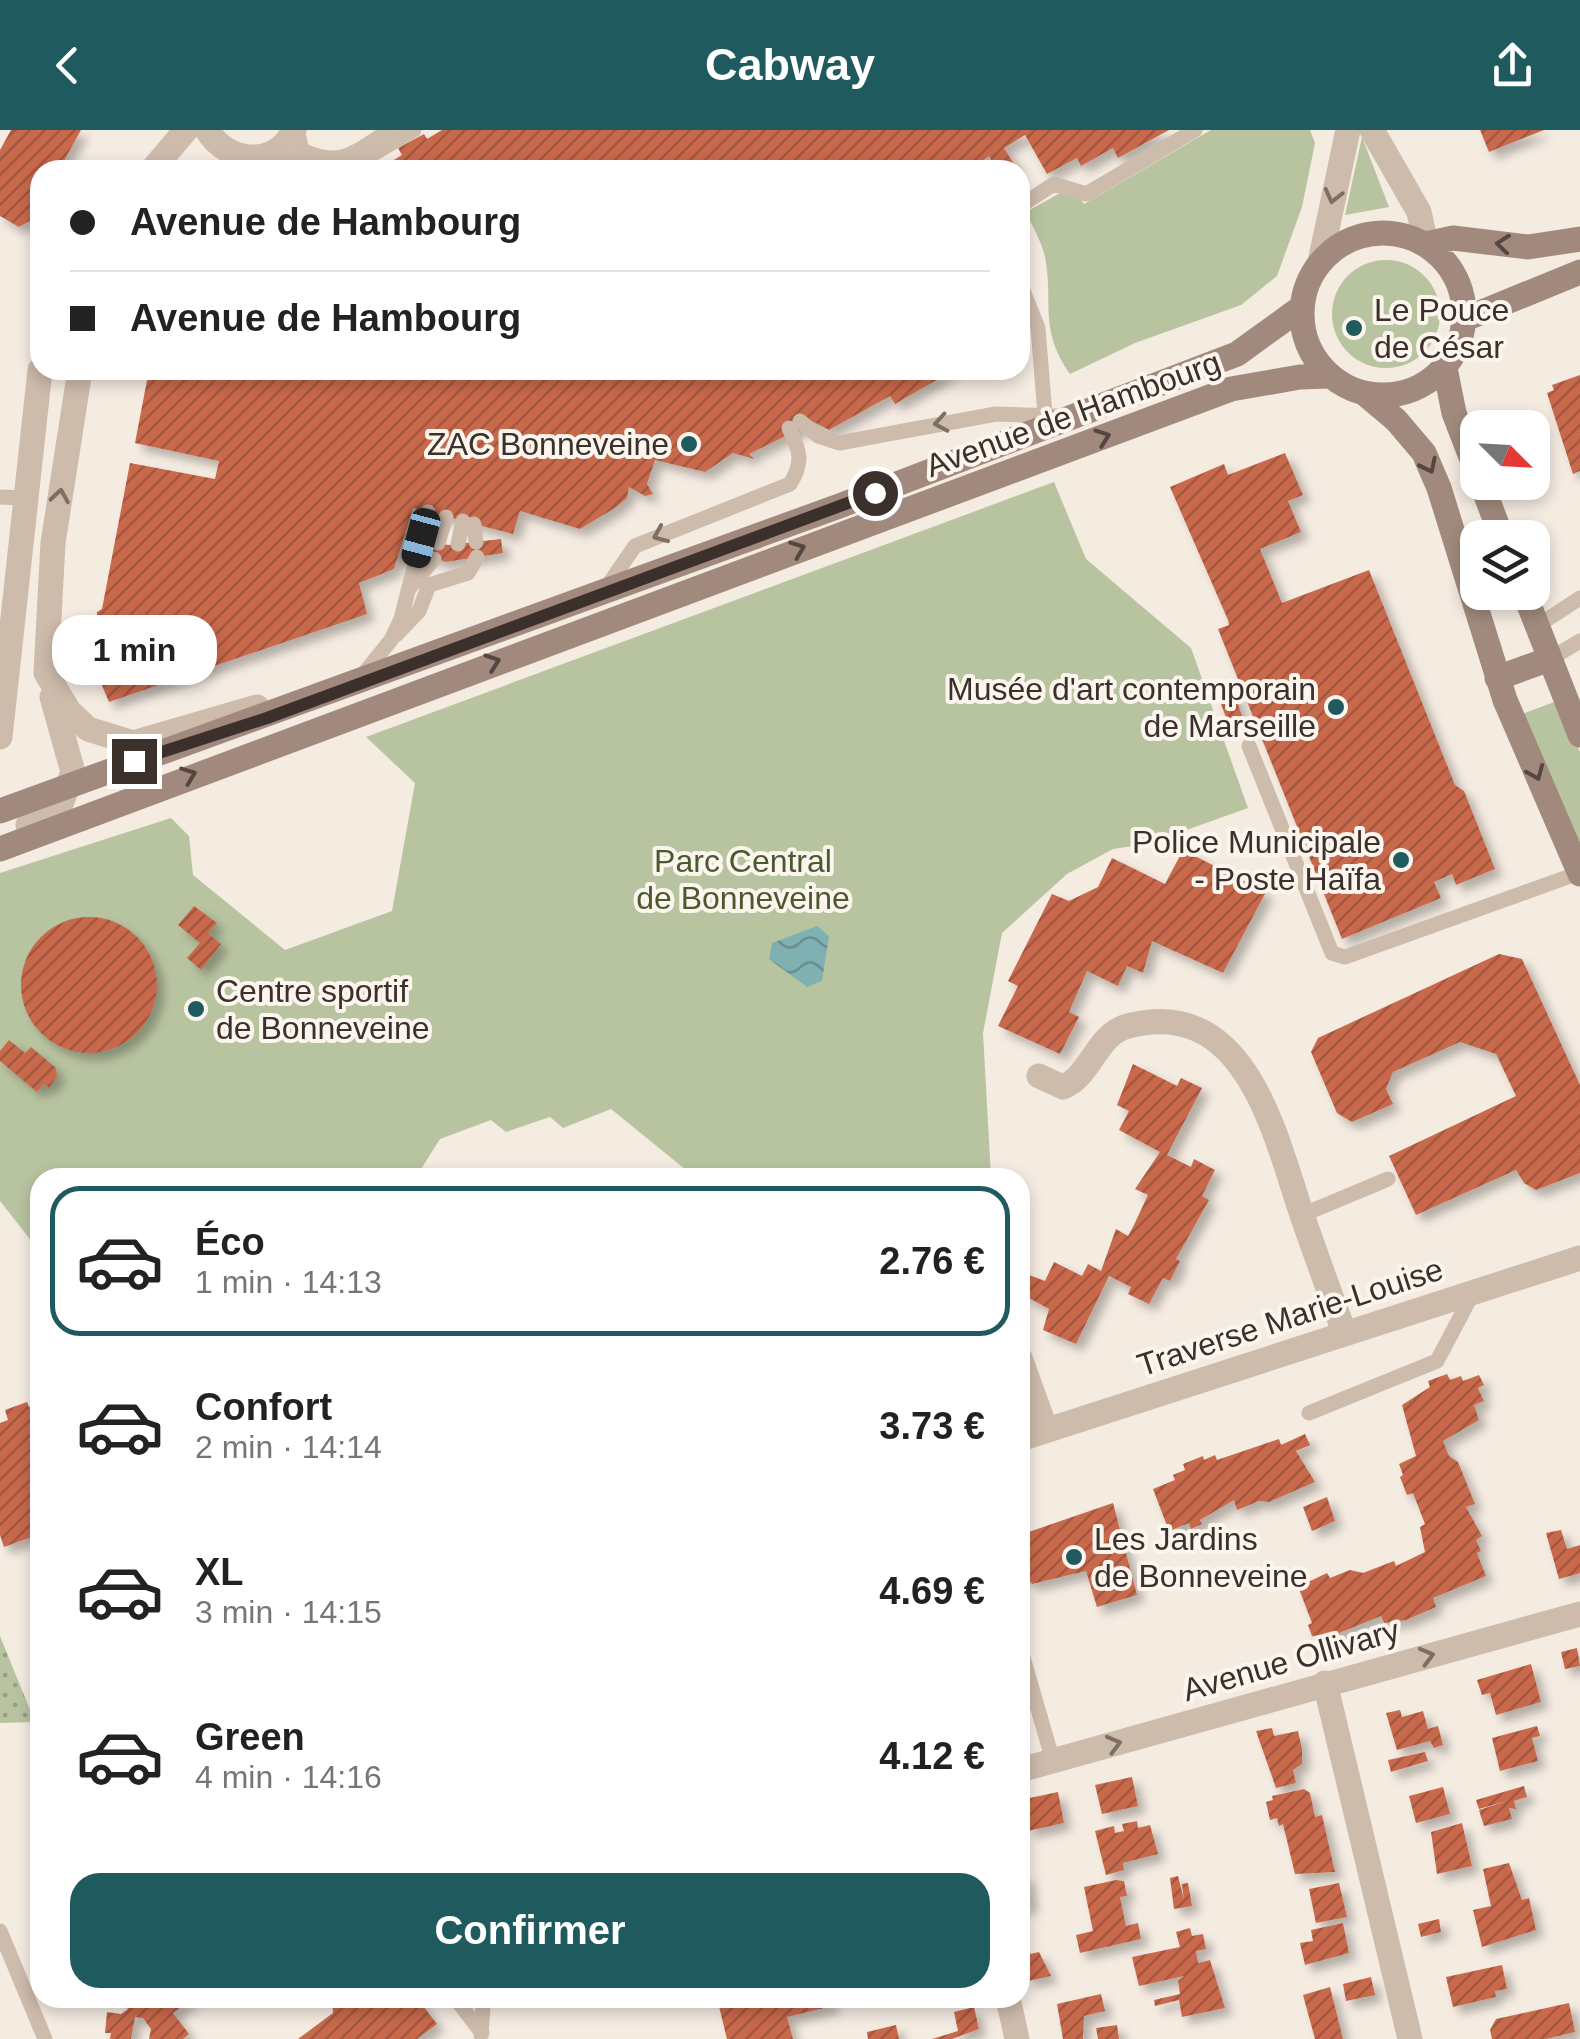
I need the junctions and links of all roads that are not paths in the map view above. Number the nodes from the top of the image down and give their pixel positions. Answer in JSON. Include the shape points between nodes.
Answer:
{"nodes":[{"id":1,"x":186,"y":130,"type":"edge"},
{"id":2,"x":206,"y":130,"type":"edge"},
{"id":3,"x":390,"y":130,"type":"edge"},
{"id":4,"x":414,"y":130,"type":"edge"},
{"id":5,"x":1195,"y":130,"type":"edge"},
{"id":6,"x":1348,"y":130,"type":"edge"},
{"id":7,"x":1372,"y":130,"type":"edge"},
{"id":8,"x":292,"y":137,"type":"edge"},
{"id":9,"x":160,"y":160,"type":"edge"},
{"id":10,"x":232,"y":160,"type":"edge"},
{"id":11,"x":244,"y":160,"type":"edge"},
{"id":12,"x":305,"y":160,"type":"edge"},
{"id":13,"x":324,"y":160,"type":"edge"},
{"id":14,"x":338,"y":160,"type":"edge"},
{"id":15,"x":363,"y":160,"type":"edge"},
{"id":16,"x":1030,"y":200,"type":"edge"},
{"id":17,"x":1580,"y":238,"type":"edge"},
{"id":18,"x":1426,"y":244,"type":"junction"},
{"id":19,"x":1320,"y":262,"type":"junction"},
{"id":20,"x":1580,"y":272,"type":"edge"},
{"id":21,"x":1302,"y":307,"type":"junction"},
{"id":22,"x":1030,"y":308,"type":"edge"},
{"id":23,"x":1464,"y":319,"type":"junction"},
{"id":24,"x":1444,"y":368,"type":"junction"},
{"id":25,"x":1330,"y":376,"type":"junction"},
{"id":26,"x":38,"y":380,"type":"edge"},
{"id":27,"x":78,"y":380,"type":"edge"},
{"id":28,"x":1365,"y":394,"type":"junction"},
{"id":29,"x":1045,"y":415,"type":"junction"},
{"id":30,"x":1072,"y":418,"type":"junction"},
{"id":31,"x":1460,"y":428,"type":"edge"},
{"id":32,"x":790,"y":484,"type":"junction"},
{"id":33,"x":12,"y":498,"type":"edge"},
{"id":34,"x":428,"y":512,"type":"dead end"},
{"id":35,"x":805,"y":519,"type":"junction"},
{"id":36,"x":461,"y":521,"type":"junction"},
{"id":37,"x":10,"y":541,"type":"edge"},
{"id":38,"x":53,"y":543,"type":"junction"},
{"id":39,"x":458,"y":560,"type":"junction"},
{"id":40,"x":407,"y":591,"type":"junction"},
{"id":41,"x":603,"y":594,"type":"junction"},
{"id":42,"x":1580,"y":598,"type":"edge"},
{"id":43,"x":1531,"y":610,"type":"edge"},
{"id":44,"x":1537,"y":626,"type":"junction"},
{"id":45,"x":391,"y":640,"type":"junction"},
{"id":46,"x":1580,"y":642,"type":"edge"},
{"id":47,"x":1550,"y":659,"type":"junction"},
{"id":48,"x":46,"y":673,"type":"junction"},
{"id":49,"x":1498,"y":678,"type":"junction"},
{"id":50,"x":354,"y":686,"type":"junction"},
{"id":51,"x":296,"y":707,"type":"junction"},
{"id":52,"x":1580,"y":735,"type":"edge"},
{"id":53,"x":0,"y":736,"type":"edge"},
{"id":54,"x":1249,"y":746,"type":"dead end"},
{"id":55,"x":72,"y":784,"type":"junction"},
{"id":56,"x":0,"y":812,"type":"edge"},
{"id":57,"x":0,"y":836,"type":"edge"},
{"id":58,"x":0,"y":849,"type":"edge"},
{"id":59,"x":1580,"y":873,"type":"edge"},
{"id":60,"x":1039,"y":1076,"type":"dead end"},
{"id":61,"x":1388,"y":1179,"type":"dead end"},
{"id":62,"x":1302,"y":1215,"type":"junction"},
{"id":63,"x":1580,"y":1258,"type":"edge"},
{"id":64,"x":1474,"y":1291,"type":"junction"},
{"id":65,"x":1344,"y":1332,"type":"junction"},
{"id":66,"x":1030,"y":1386,"type":"edge"},
{"id":67,"x":1309,"y":1413,"type":"dead end"},
{"id":68,"x":1046,"y":1430,"type":"junction"},
{"id":69,"x":1030,"y":1436,"type":"edge"},
{"id":70,"x":1580,"y":1614,"type":"edge"},
{"id":71,"x":1030,"y":1682,"type":"edge"},
{"id":72,"x":1325,"y":1683,"type":"junction"},
{"id":73,"x":1052,"y":1761,"type":"junction"},
{"id":74,"x":1030,"y":1767,"type":"edge"},
{"id":75,"x":0,"y":1931,"type":"edge"},
{"id":76,"x":30,"y":2005,"type":"edge"},
{"id":77,"x":31,"y":2008,"type":"edge"},
{"id":78,"x":462,"y":2008,"type":"edge"},
{"id":79,"x":483,"y":2008,"type":"edge"},
{"id":80,"x":1010,"y":2008,"type":"edge"},
{"id":81,"x":481,"y":2036,"type":"edge"},
{"id":82,"x":44,"y":2039,"type":"edge"},
{"id":83,"x":1017,"y":2039,"type":"edge"},
{"id":84,"x":1410,"y":2039,"type":"edge"}],
"edges":[{"from":1,"to":9,"type":"street"},
{"from":2,"to":10,"type":"street"},
{"from":3,"to":14,"type":"lane"},
{"from":4,"to":15,"type":"lane"},
{"from":5,"to":16,"type":"lane","via":[[1086,194],[1054,184]]},
{"from":6,"to":19,"type":"street","one_way":true},
{"from":7,"to":18,"type":"street","via":[[1419,212]]},
{"from":8,"to":11,"type":"street"},
{"from":8,"to":12,"type":"lane"},
{"from":8,"to":13,"type":"lane"},
{"from":17,"to":18,"type":"street","one_way":true,"via":[[1528,246],[1454,238]]},
{"from":18,"to":19,"type":"street","via":[[1382,232],[1359,236]]},
{"from":18,"to":23,"type":"street","via":[[1456,276]]},
{"from":19,"to":21,"type":"street"},
{"from":20,"to":23,"type":"street"},
{"from":21,"to":25,"type":"street","via":[[1303,333]]},
{"from":21,"to":30,"type":"street","name":"Avenue de Hambourg","via":[[1237,354]]},
{"from":22,"to":29,"type":"lane","via":[[1038,328]]},
{"from":23,"to":24,"type":"street"},
{"from":24,"to":28,"type":"street","via":[[1408,392]]},
{"from":24,"to":31,"type":"street"},
{"from":25,"to":28,"type":"street"},
{"from":58,"to":25,"type":"street","name":"Avenue de Hambourg","one_way":true,"via":[[1231,390]]},
{"from":26,"to":33,"type":"street"},
{"from":38,"to":27,"type":"street","one_way":true},
{"from":28,"to":49,"type":"street","one_way":true,"via":[[1424,453]]},
{"from":29,"to":30,"type":"lane"},
{"from":29,"to":32,"type":"lane","one_way":true,"via":[[996,414],[839,443],[794,425],[800,470]]},
{"from":30,"to":35,"type":"street","name":"Avenue de Hambourg"},
{"from":32,"to":35,"type":"lane"},
{"from":32,"to":41,"type":"lane","one_way":true,"via":[[634,546]]},
{"from":33,"to":37,"type":"street"},
{"from":34,"to":40,"type":"lane"},
{"from":35,"to":41,"type":"street","name":"Avenue de Hambourg"},
{"from":36,"to":39,"type":"lane"},
{"from":36,"to":39,"type":"lane","via":[[477,550],[468,573]]},
{"from":36,"to":40,"type":"lane"},
{"from":37,"to":38,"type":"street"},
{"from":37,"to":53,"type":"street"},
{"from":38,"to":48,"type":"street"},
{"from":39,"to":45,"type":"lane","via":[[429,586],[419,611]]},
{"from":40,"to":45,"type":"lane"},
{"from":41,"to":50,"type":"street","name":"Avenue de Hambourg"},
{"from":42,"to":44,"type":"lane"},
{"from":43,"to":44,"type":"street"},
{"from":44,"to":47,"type":"street"},
{"from":45,"to":50,"type":"lane"},
{"from":46,"to":47,"type":"lane"},
{"from":47,"to":49,"type":"street"},
{"from":47,"to":52,"type":"street"},
{"from":48,"to":51,"type":"street","via":[[88,728],[133,743],[261,705]]},
{"from":48,"to":55,"type":"street"},
{"from":49,"to":59,"type":"street","one_way":true},
{"from":50,"to":51,"type":"street","name":"Avenue de Hambourg"},
{"from":51,"to":55,"type":"street","name":"Avenue de Hambourg"},
{"from":54,"to":59,"type":"lane","via":[[1332,952],[1346,958]]},
{"from":55,"to":56,"type":"street","name":"Avenue de Hambourg"},
{"from":55,"to":57,"type":"street","via":[[56,815]]},
{"from":60,"to":62,"type":"street","via":[[1063,1087],[1077,1081],[1123,1027],[1169,1021],[1206,1033],[1254,1082]]},
{"from":61,"to":62,"type":"lane"},
{"from":62,"to":65,"type":"street"},
{"from":63,"to":64,"type":"street","name":"Traverse Marie-Louise"},
{"from":64,"to":65,"type":"street","name":"Traverse Marie-Louise"},
{"from":64,"to":67,"type":"lane","via":[[1437,1361]]},
{"from":65,"to":68,"type":"street","name":"Traverse Marie-Louise"},
{"from":66,"to":68,"type":"street"},
{"from":68,"to":69,"type":"street","name":"Traverse Marie-Louise"},
{"from":72,"to":70,"type":"street","name":"Avenue Ollivary","one_way":true},
{"from":71,"to":73,"type":"lane"},
{"from":73,"to":72,"type":"street","name":"Avenue Ollivary","one_way":true},
{"from":72,"to":84,"type":"street"},
{"from":73,"to":74,"type":"street","name":"Avenue Ollivary"},
{"from":75,"to":76,"type":"lane"},
{"from":77,"to":82,"type":"lane"},
{"from":78,"to":81,"type":"lane"},
{"from":79,"to":81,"type":"lane"},
{"from":80,"to":83,"type":"street"}]}
